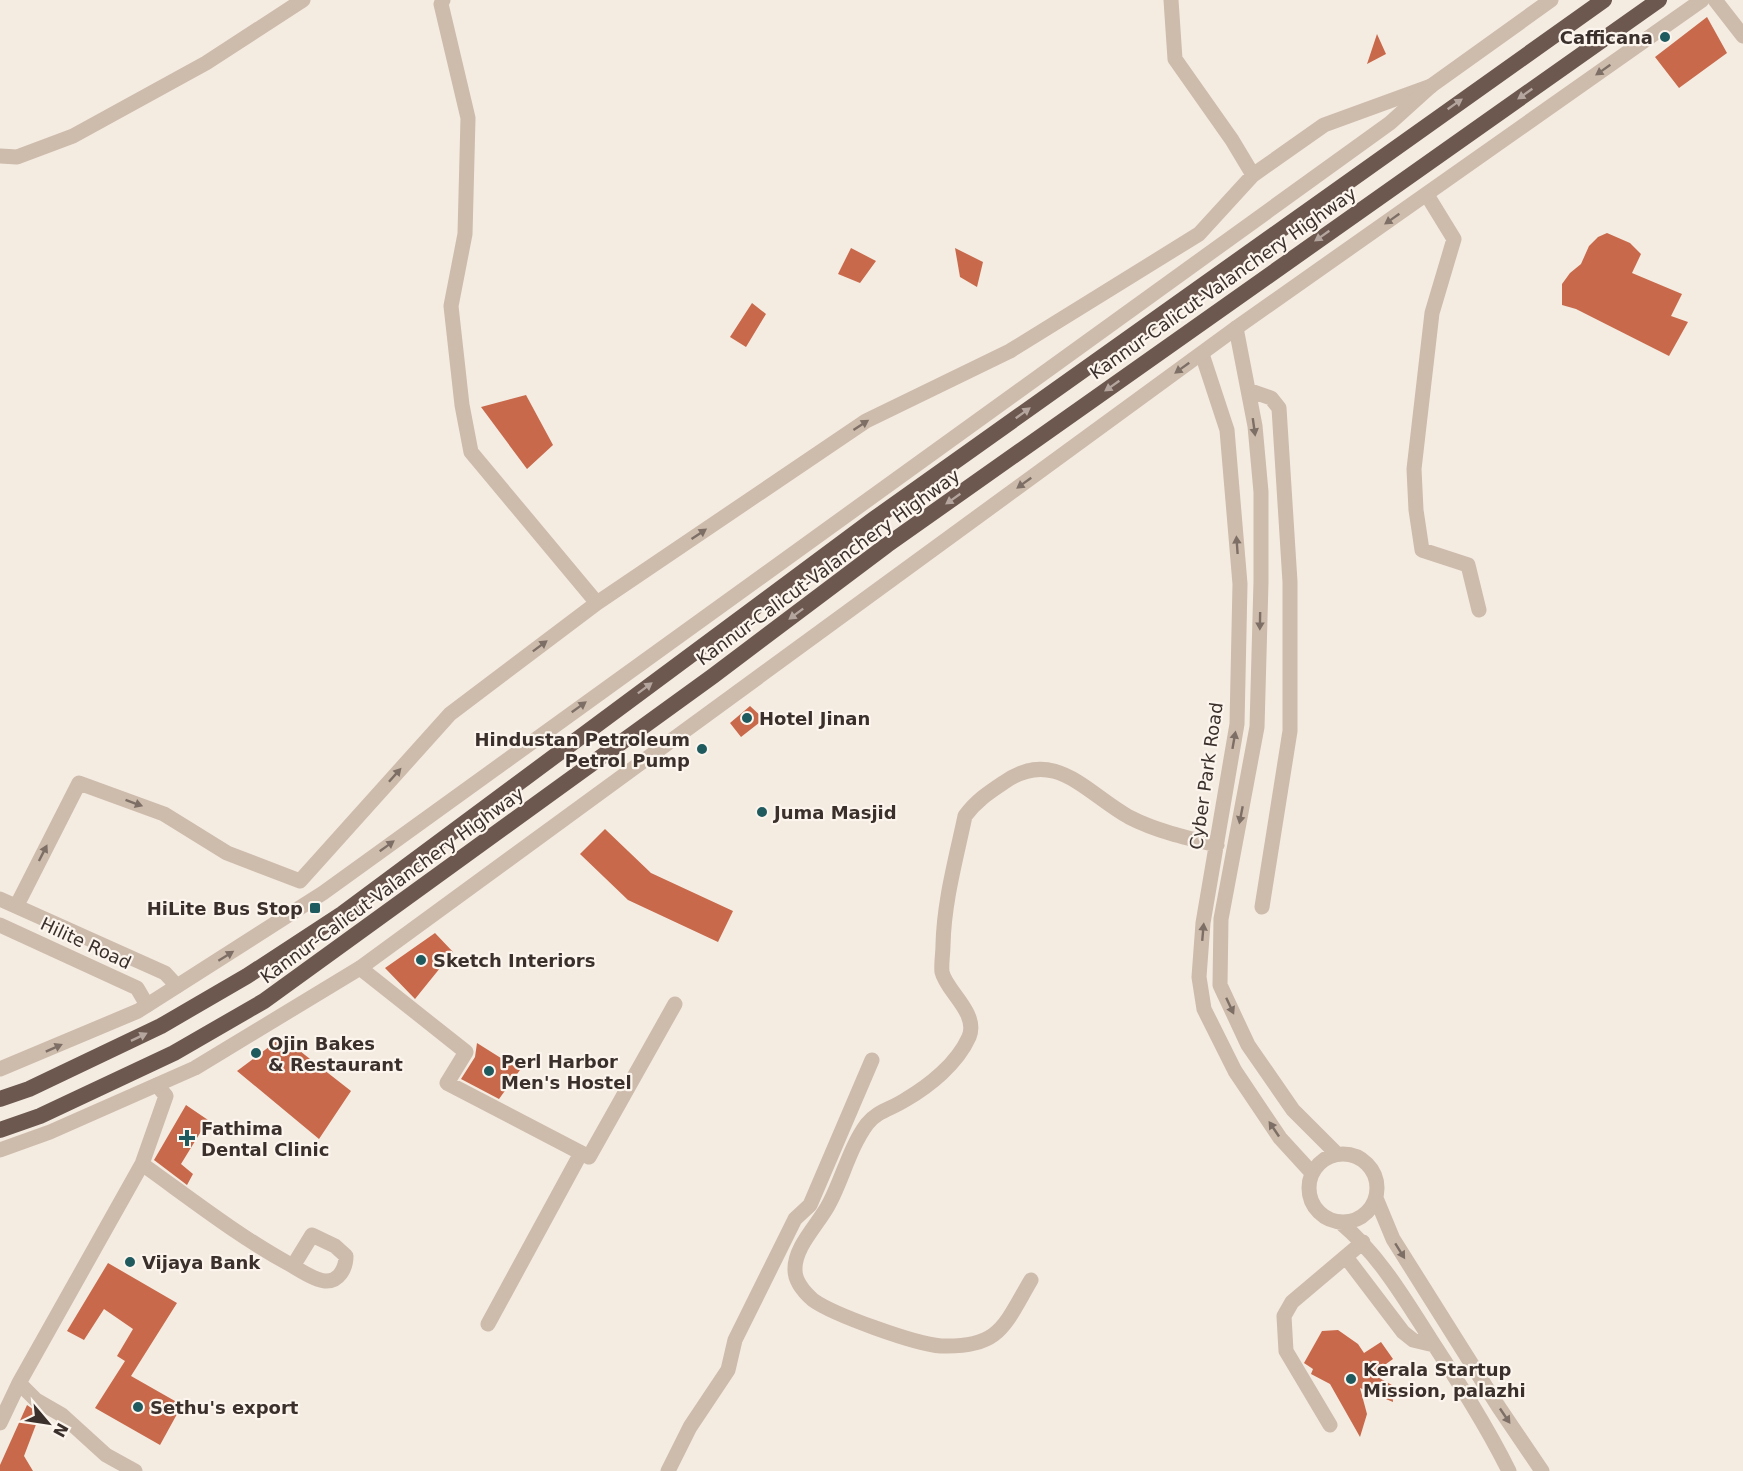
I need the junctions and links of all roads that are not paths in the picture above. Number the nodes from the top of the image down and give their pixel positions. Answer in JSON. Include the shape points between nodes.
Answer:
{"nodes":[{"id":1,"x":303,"y":0,"type":"edge"},
{"id":2,"x":1171,"y":0,"type":"edge"},
{"id":3,"x":1551,"y":0,"type":"edge"},
{"id":4,"x":1604,"y":0,"type":"edge"},
{"id":5,"x":1659,"y":0,"type":"edge"},
{"id":6,"x":1702,"y":0,"type":"edge"},
{"id":7,"x":1715,"y":0,"type":"edge"},
{"id":8,"x":439,"y":1,"type":"edge"},
{"id":9,"x":1743,"y":36,"type":"edge"},
{"id":10,"x":1431,"y":86,"type":"junction"},
{"id":11,"x":0,"y":156,"type":"edge"},
{"id":12,"x":1253,"y":176,"type":"junction"},
{"id":13,"x":1427,"y":195,"type":"junction"},
{"id":14,"x":1236,"y":328,"type":"junction"},
{"id":15,"x":1202,"y":354,"type":"junction"},
{"id":16,"x":1248,"y":390,"type":"junction"},
{"id":17,"x":597,"y":603,"type":"junction"},
{"id":18,"x":1479,"y":610,"type":"dead end"},
{"id":19,"x":1216,"y":845,"type":"junction"},
{"id":20,"x":0,"y":898,"type":"edge"},
{"id":21,"x":17,"y":905,"type":"junction"},
{"id":22,"x":1262,"y":907,"type":"dead end"},
{"id":23,"x":0,"y":925,"type":"edge"},
{"id":24,"x":360,"y":968,"type":"junction"},
{"id":25,"x":177,"y":986,"type":"junction"},
{"id":26,"x":675,"y":1004,"type":"dead end"},
{"id":27,"x":147,"y":1005,"type":"junction"},
{"id":28,"x":872,"y":1060,"type":"dead end"},
{"id":29,"x":0,"y":1069,"type":"edge"},
{"id":30,"x":157,"y":1085,"type":"junction"},
{"id":31,"x":0,"y":1099,"type":"edge"},
{"id":32,"x":0,"y":1130,"type":"edge"},
{"id":33,"x":839,"y":1139,"type":"junction"},
{"id":34,"x":856,"y":1146,"type":"junction"},
{"id":35,"x":0,"y":1150,"type":"edge"},
{"id":36,"x":581,"y":1153,"type":"junction"},
{"id":37,"x":1336,"y":1153,"type":"junction"},
{"id":38,"x":142,"y":1164,"type":"junction"},
{"id":39,"x":1312,"y":1173,"type":"junction"},
{"id":40,"x":1376,"y":1198,"type":"junction"},
{"id":41,"x":1341,"y":1223,"type":"junction"},
{"id":42,"x":1364,"y":1242,"type":"junction"},
{"id":43,"x":1346,"y":1257,"type":"junction"},
{"id":44,"x":293,"y":1266,"type":"dead end"},
{"id":45,"x":1031,"y":1280,"type":"dead end"},
{"id":46,"x":488,"y":1324,"type":"dead end"},
{"id":47,"x":1434,"y":1345,"type":"junction"},
{"id":48,"x":20,"y":1383,"type":"junction"},
{"id":49,"x":0,"y":1423,"type":"edge"},
{"id":50,"x":1330,"y":1425,"type":"dead end"},
{"id":51,"x":135,"y":1471,"type":"edge"},
{"id":52,"x":668,"y":1471,"type":"edge"},
{"id":53,"x":1509,"y":1471,"type":"edge"},
{"id":54,"x":1542,"y":1471,"type":"edge"}],
"edges":[{"from":1,"to":11,"type":"street","via":[[206,63],[73,136],[17,158]]},
{"from":2,"to":12,"type":"street","via":[[1175,59]]},
{"from":3,"to":10,"type":"street"},
{"from":31,"to":4,"type":"highway","one_way":true,"via":[[160,1026],[247,976],[342,914],[874,519]]},
{"from":5,"to":32,"type":"highway","name":"Kannur-Calicut-Valanchery Highway","one_way":true,"via":[[887,545],[694,690],[264,1001],[174,1053],[40,1116]]},
{"from":6,"to":13,"type":"street","one_way":true},
{"from":7,"to":9,"type":"street"},
{"from":8,"to":17,"type":"street","via":[[468,118],[465,234],[451,306],[471,452]]},
{"from":10,"to":12,"type":"street","via":[[1324,125]]},
{"from":25,"to":10,"type":"street","one_way":true,"via":[[322,893],[1380,130]]},
{"from":17,"to":12,"type":"street","one_way":true,"via":[[866,421],[1010,351],[1199,234]]},
{"from":13,"to":14,"type":"street","one_way":true},
{"from":13,"to":18,"type":"street","via":[[1454,239],[1432,313],[1414,469],[1416,510],[1422,550],[1468,565]]},
{"from":14,"to":15,"type":"street"},
{"from":14,"to":16,"type":"street"},
{"from":19,"to":15,"type":"street","name":"Cyber Park Road","one_way":true,"via":[[1237,724],[1240,584],[1227,430]]},
{"from":15,"to":24,"type":"street","one_way":true},
{"from":16,"to":22,"type":"street","via":[[1271,398],[1280,408],[1290,582],[1290,731]]},
{"from":16,"to":37,"type":"street","one_way":true,"via":[[1261,492],[1257,727],[1221,919],[1220,985],[1248,1045],[1293,1110]]},
{"from":21,"to":17,"type":"street","one_way":true,"via":[[79,783],[164,814],[227,853],[300,881],[450,714]]},
{"from":19,"to":34,"type":"street","via":[[1152,827],[1064,774],[1038,768],[1017,773],[975,803],[965,816],[944,913],[942,974],[970,1021],[969,1037],[943,1071],[867,1124]]},
{"from":39,"to":19,"type":"street","name":"Cyber Park Road","one_way":true,"via":[[1280,1138],[1235,1071],[1204,1009],[1199,977]]},
{"from":20,"to":21,"type":"street"},
{"from":21,"to":25,"type":"street","via":[[165,973]]},
{"from":23,"to":27,"type":"street","name":"Hilite Road","via":[[137,988]]},
{"from":24,"to":30,"type":"street","via":[[195,1068]]},
{"from":24,"to":36,"type":"street","via":[[466,1052],[447,1083]]},
{"from":25,"to":27,"type":"street"},
{"from":26,"to":36,"type":"street","via":[[589,1157]]},
{"from":29,"to":27,"type":"street","one_way":true},
{"from":28,"to":33,"type":"street"},
{"from":30,"to":35,"type":"street"},
{"from":30,"to":38,"type":"street","via":[[166,1096]]},
{"from":33,"to":34,"type":"street"},
{"from":33,"to":52,"type":"street","via":[[810,1205],[795,1219],[747,1313],[728,1370],[690,1427]]},
{"from":34,"to":45,"type":"street","via":[[830,1203],[802,1245],[795,1269],[799,1286],[814,1300],[860,1323],[937,1345],[970,1346],[988,1340],[1003,1326]]},
{"from":36,"to":46,"type":"street"},
{"from":37,"to":39,"type":"street","via":[[1318,1164]]},
{"from":37,"to":40,"type":"street","via":[[1360,1158],[1369,1166],[1375,1176]]},
{"from":38,"to":44,"type":"street","via":[[223,1223]]},
{"from":38,"to":48,"type":"street"},
{"from":39,"to":41,"type":"street","via":[[1309,1196],[1313,1207],[1330,1221]]},
{"from":40,"to":41,"type":"street","via":[[1363,1216]]},
{"from":40,"to":54,"type":"street","one_way":true,"via":[[1393,1239]]},
{"from":41,"to":42,"type":"street"},
{"from":42,"to":43,"type":"street"},
{"from":42,"to":47,"type":"street"},
{"from":43,"to":47,"type":"street","via":[[1403,1332],[1413,1340]]},
{"from":43,"to":50,"type":"street","via":[[1292,1302],[1284,1316],[1286,1351]]},
{"from":47,"to":53,"type":"street","via":[[1488,1429]]},
{"from":48,"to":49,"type":"street"},
{"from":48,"to":51,"type":"street","via":[[106,1455]]}]}
